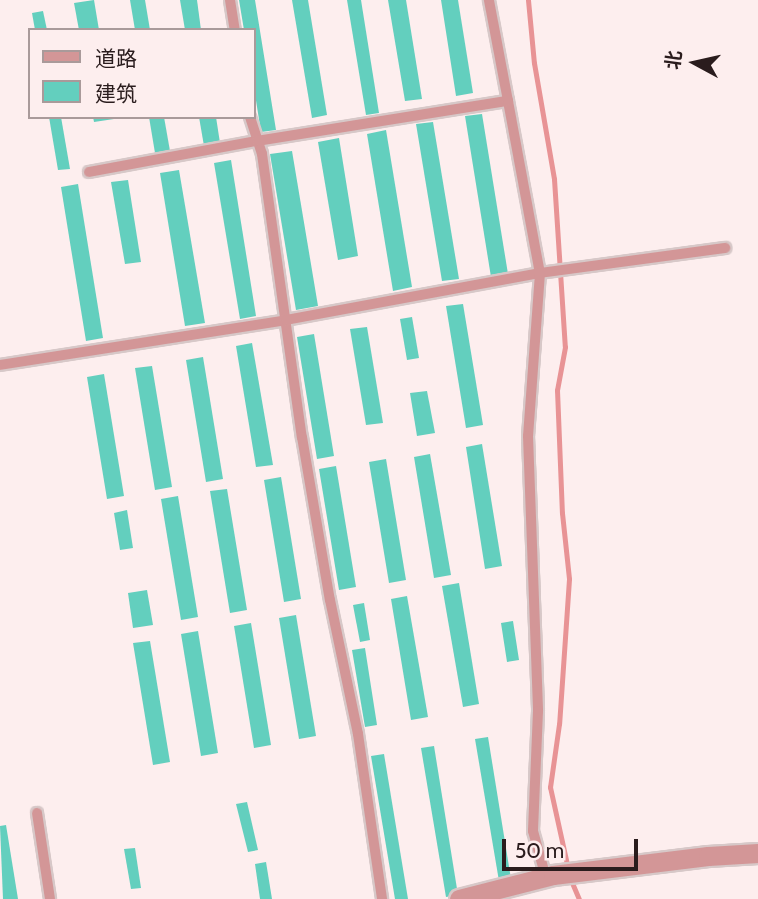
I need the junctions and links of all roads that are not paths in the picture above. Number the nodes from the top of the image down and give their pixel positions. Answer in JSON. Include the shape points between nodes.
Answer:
{"nodes":[{"id":1,"x":230,"y":0,"type":"edge"},
{"id":2,"x":489,"y":0,"type":"edge"},
{"id":3,"x":235,"y":28,"type":"edge"},
{"id":4,"x":508,"y":101,"type":"junction"},
{"id":5,"x":251,"y":119,"type":"edge"},
{"id":6,"x":257,"y":141,"type":"junction"},
{"id":7,"x":89,"y":172,"type":"dead end"},
{"id":8,"x":725,"y":248,"type":"dead end"},
{"id":9,"x":543,"y":274,"type":"junction"},
{"id":10,"x":286,"y":320,"type":"junction"},
{"id":11,"x":0,"y":365,"type":"edge"},
{"id":12,"x":37,"y":813,"type":"dead end"},
{"id":13,"x":758,"y":853,"type":"edge"},
{"id":14,"x":549,"y":877,"type":"junction"},
{"id":15,"x":50,"y":899,"type":"edge"},
{"id":16,"x":382,"y":899,"type":"edge"},
{"id":17,"x":459,"y":899,"type":"edge"}],
"edges":[{"from":1,"to":3,"type":"lane"},
{"from":2,"to":4,"type":"lane"},
{"from":4,"to":6,"type":"lane"},
{"from":4,"to":9,"type":"lane"},
{"from":5,"to":6,"type":"lane"},
{"from":6,"to":7,"type":"lane"},
{"from":6,"to":10,"type":"lane"},
{"from":8,"to":9,"type":"lane"},
{"from":9,"to":10,"type":"lane"},
{"from":9,"to":14,"type":"lane","via":[[528,436],[538,711],[533,831]]},
{"from":10,"to":11,"type":"lane"},
{"from":10,"to":16,"type":"lane"},
{"from":12,"to":15,"type":"lane"},
{"from":13,"to":14,"type":"street"},
{"from":14,"to":17,"type":"street"}]}
